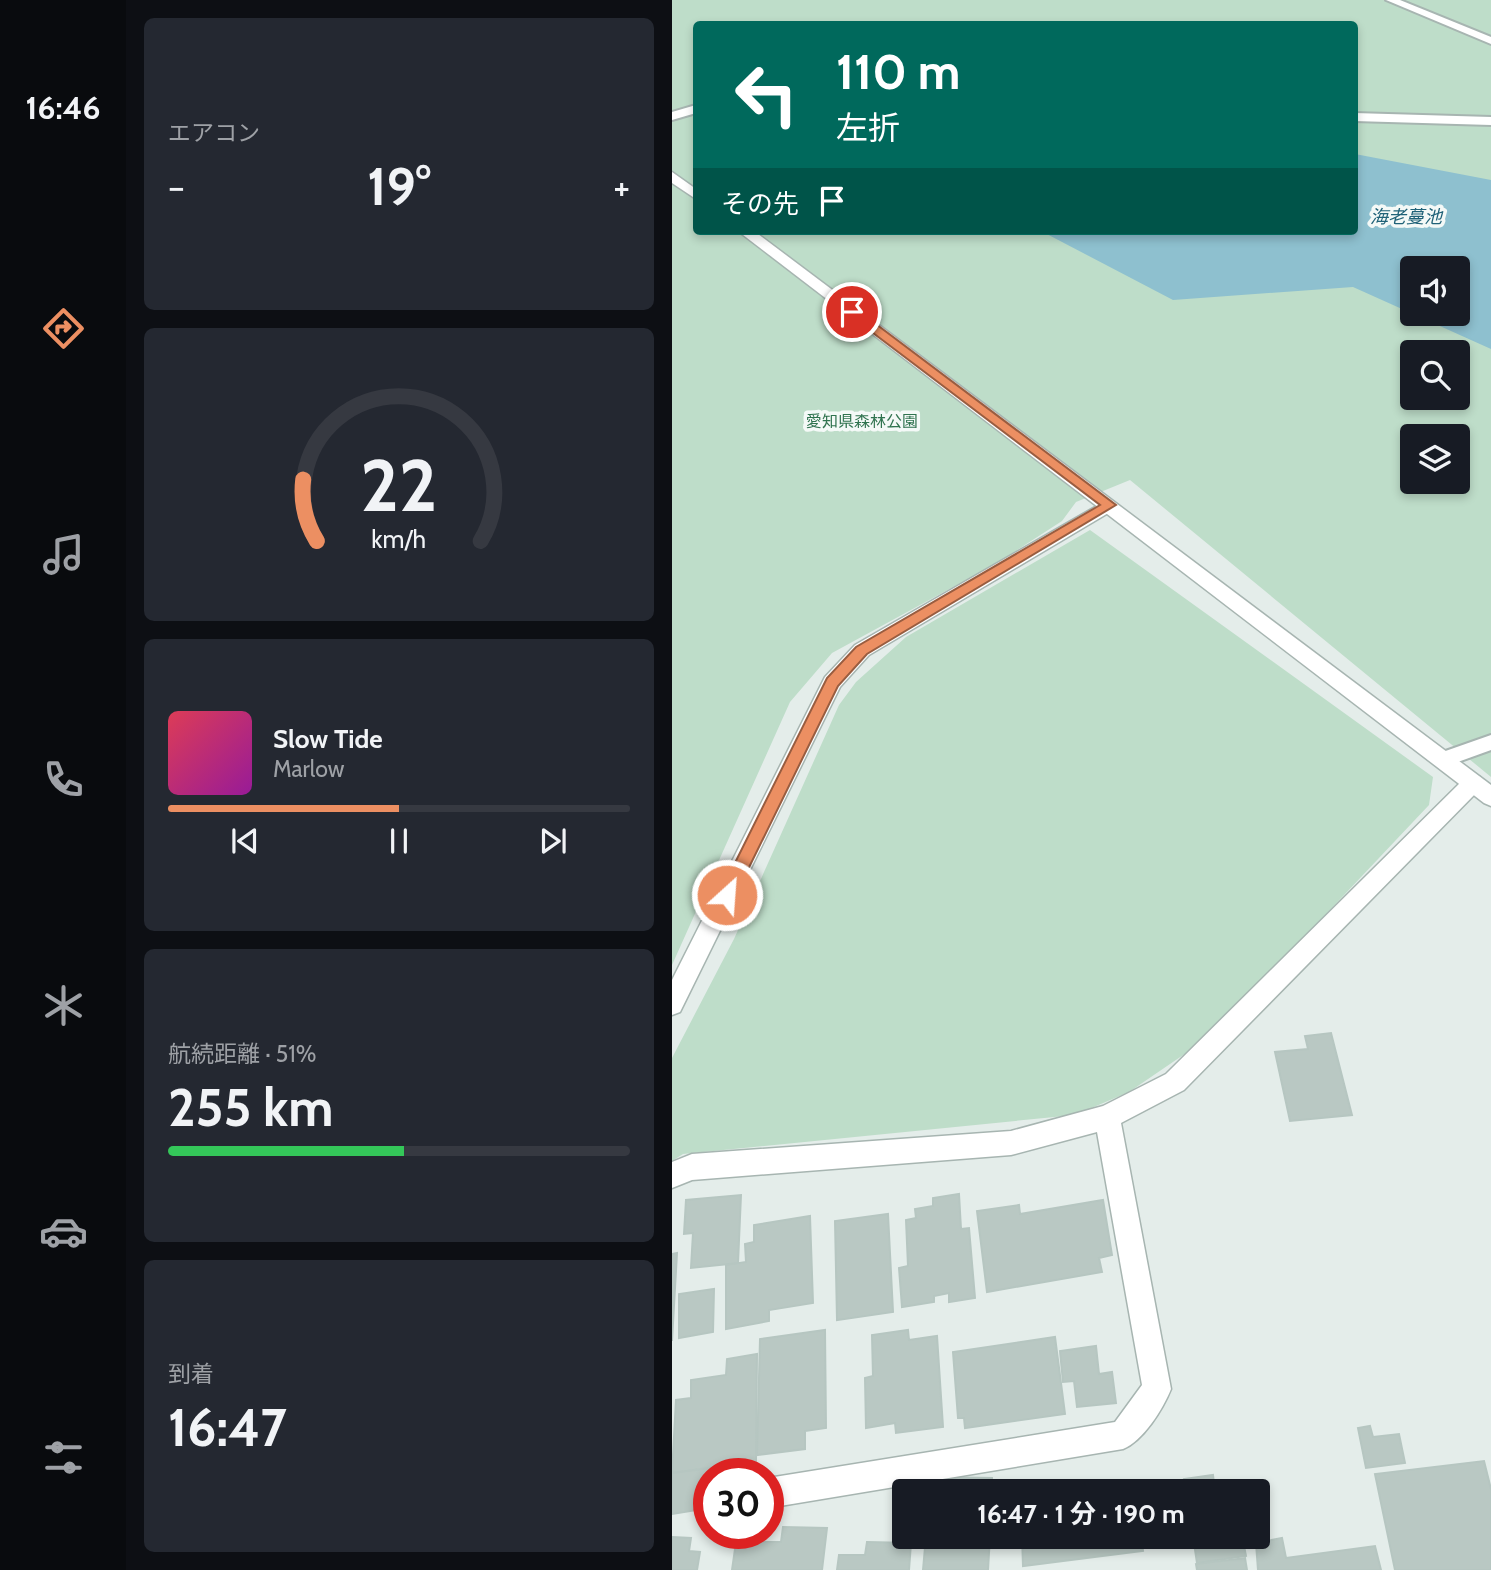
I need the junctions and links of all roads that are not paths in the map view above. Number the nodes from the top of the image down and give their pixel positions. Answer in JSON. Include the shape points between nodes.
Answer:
{"nodes":[{"id":1,"x":1391,"y":0,"type":"edge"},
{"id":2,"x":1491,"y":41,"type":"edge"},
{"id":3,"x":693,"y":109,"type":"edge"},
{"id":4,"x":672,"y":116,"type":"edge"},
{"id":5,"x":1358,"y":117,"type":"edge"},
{"id":6,"x":1491,"y":121,"type":"edge"},
{"id":7,"x":672,"y":176,"type":"edge"},
{"id":8,"x":693,"y":193,"type":"edge"},
{"id":9,"x":750,"y":235,"type":"edge"},
{"id":10,"x":1110,"y":505,"type":"junction"},
{"id":11,"x":1491,"y":743,"type":"edge"},
{"id":12,"x":1444,"y":759,"type":"junction"},
{"id":13,"x":1482,"y":790,"type":"edge"},
{"id":14,"x":672,"y":1004,"type":"edge"},
{"id":15,"x":1107,"y":1117,"type":"junction"},
{"id":16,"x":672,"y":1175,"type":"edge"},
{"id":17,"x":784,"y":1490,"type":"edge"}],
"edges":[{"from":1,"to":2,"type":"lane"},
{"from":3,"to":4,"type":"lane"},
{"from":5,"to":6,"type":"lane"},
{"from":7,"to":8,"type":"street"},
{"from":9,"to":10,"type":"street"},
{"from":10,"to":12,"type":"street"},
{"from":10,"to":14,"type":"street","via":[[862,650],[832,682]]},
{"from":11,"to":12,"type":"lane"},
{"from":12,"to":13,"type":"street"},
{"from":13,"to":15,"type":"street","via":[[1175,1082]]},
{"from":15,"to":16,"type":"street","via":[[1011,1143],[692,1167]]},
{"from":15,"to":17,"type":"street","via":[[1157,1389],[1123,1435]]}]}
